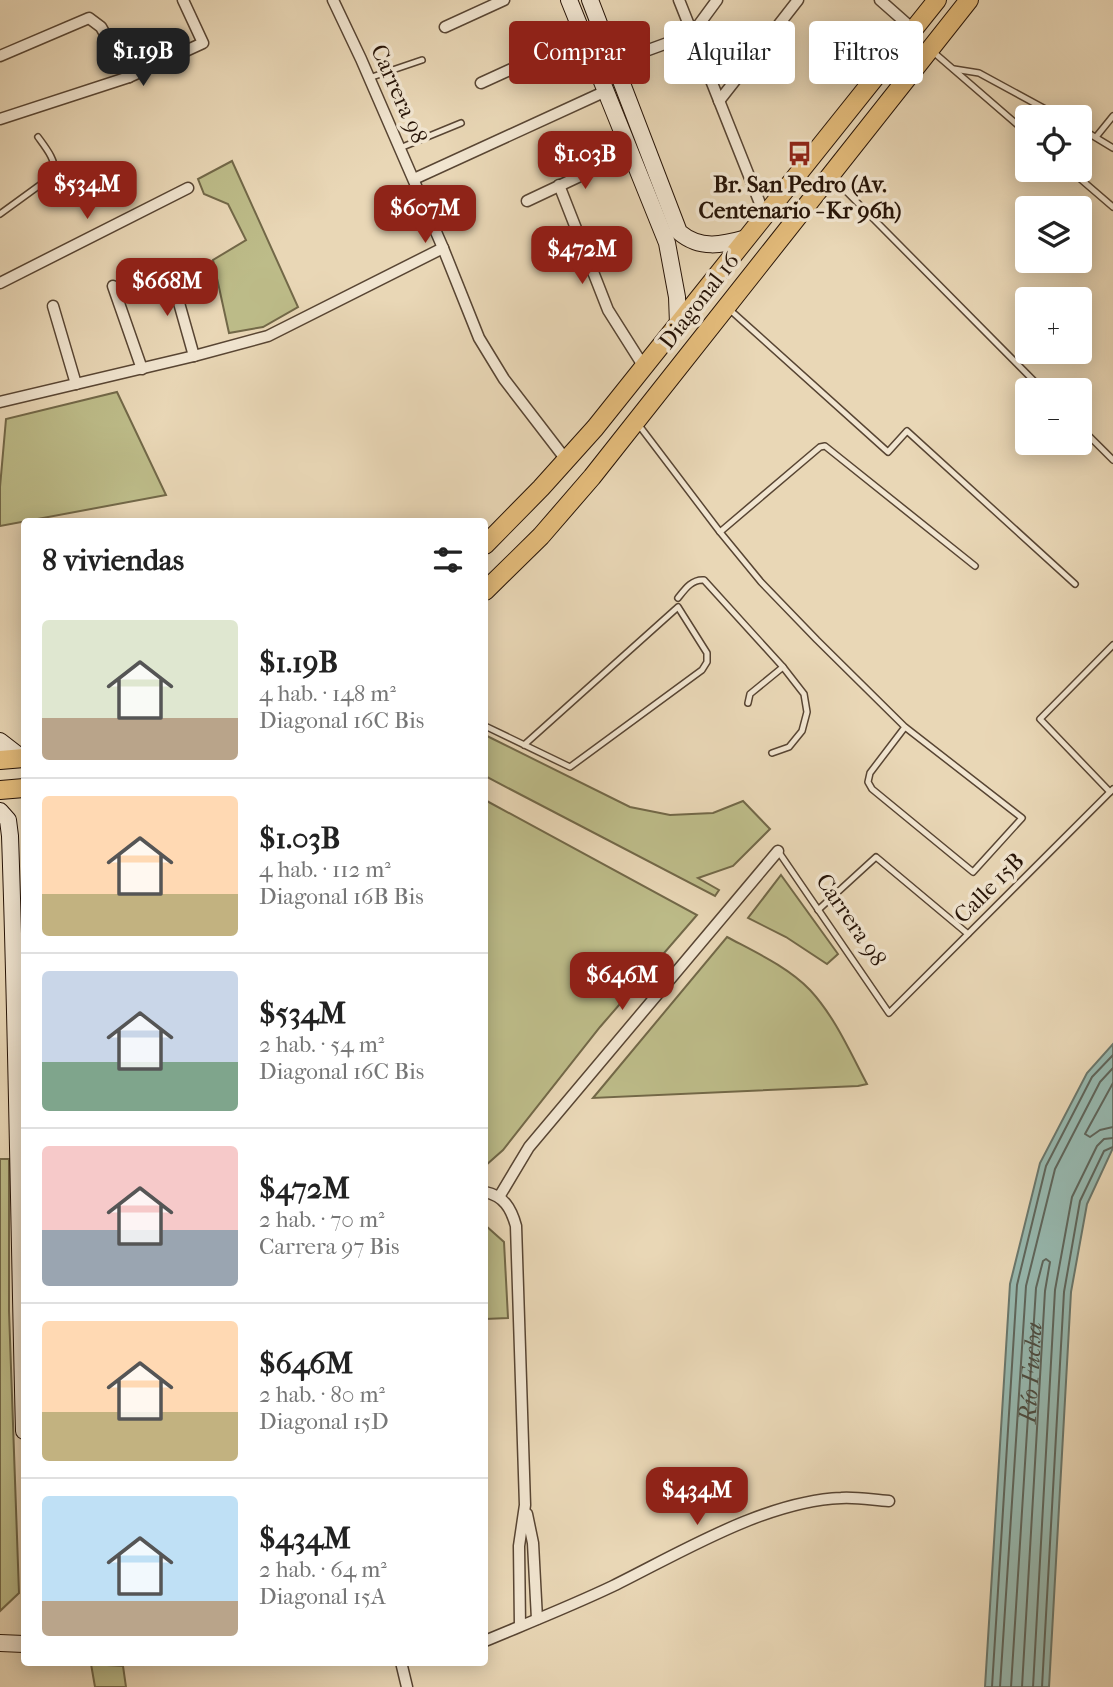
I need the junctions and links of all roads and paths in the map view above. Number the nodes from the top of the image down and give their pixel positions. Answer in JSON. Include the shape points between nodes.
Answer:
{"nodes":[{"id":1,"x":183,"y":0,"type":"edge"},
{"id":2,"x":333,"y":0,"type":"edge"},
{"id":3,"x":504,"y":0,"type":"edge"},
{"id":4,"x":569,"y":0,"type":"edge"},
{"id":5,"x":590,"y":0,"type":"edge"},
{"id":6,"x":679,"y":0,"type":"edge"},
{"id":7,"x":717,"y":0,"type":"edge"},
{"id":8,"x":799,"y":0,"type":"edge"},
{"id":9,"x":880,"y":0,"type":"edge"},
{"id":10,"x":937,"y":0,"type":"edge"},
{"id":11,"x":969,"y":0,"type":"edge"},
{"id":12,"x":578,"y":21,"type":"edge"},
{"id":13,"x":598,"y":21,"type":"edge"},
{"id":14,"x":687,"y":21,"type":"edge"},
{"id":15,"x":702,"y":21,"type":"edge"},
{"id":16,"x":904,"y":21,"type":"edge"},
{"id":17,"x":921,"y":21,"type":"edge"},
{"id":18,"x":445,"y":27,"type":"dead end"},
{"id":19,"x":930,"y":49,"type":"junction"},
{"id":20,"x":0,"y":56,"type":"edge"},
{"id":21,"x":422,"y":60,"type":"dead end"},
{"id":22,"x":954,"y":69,"type":"junction"},
{"id":23,"x":509,"y":70,"type":"edge"},
{"id":24,"x":129,"y":77,"type":"junction"},
{"id":25,"x":369,"y":78,"type":"junction"},
{"id":26,"x":481,"y":83,"type":"dead end"},
{"id":27,"x":603,"y":84,"type":"edge"},
{"id":28,"x":622,"y":84,"type":"edge"},
{"id":29,"x":712,"y":84,"type":"edge"},
{"id":30,"x":871,"y":84,"type":"edge"},
{"id":31,"x":606,"y":90,"type":"junction"},
{"id":32,"x":719,"y":101,"type":"junction"},
{"id":33,"x":1038,"y":105,"type":"edge"},
{"id":34,"x":1113,"y":116,"type":"edge"},
{"id":35,"x":0,"y":119,"type":"edge"},
{"id":36,"x":1015,"y":122,"type":"edge"},
{"id":37,"x":461,"y":123,"type":"dead end"},
{"id":38,"x":1092,"y":135,"type":"edge"},
{"id":39,"x":38,"y":137,"type":"dead end"},
{"id":40,"x":1096,"y":137,"type":"junction"},
{"id":41,"x":400,"y":148,"type":"junction"},
{"id":42,"x":1113,"y":148,"type":"edge"},
{"id":43,"x":631,"y":152,"type":"junction"},
{"id":44,"x":831,"y":176,"type":"junction"},
{"id":45,"x":414,"y":180,"type":"junction"},
{"id":46,"x":1084,"y":182,"type":"edge"},
{"id":47,"x":559,"y":185,"type":"junction"},
{"id":48,"x":188,"y":188,"type":"dead end"},
{"id":49,"x":527,"y":201,"type":"dead end"},
{"id":50,"x":1113,"y":207,"type":"edge"},
{"id":51,"x":0,"y":214,"type":"edge"},
{"id":52,"x":765,"y":216,"type":"junction"},
{"id":53,"x":747,"y":237,"type":"junction"},
{"id":54,"x":443,"y":248,"type":"junction"},
{"id":55,"x":170,"y":271,"type":"dead end"},
{"id":56,"x":0,"y":283,"type":"edge"},
{"id":57,"x":113,"y":286,"type":"dead end"},
{"id":58,"x":53,"y":306,"type":"dead end"},
{"id":59,"x":726,"y":306,"type":"junction"},
{"id":60,"x":678,"y":324,"type":"junction"},
{"id":61,"x":194,"y":356,"type":"junction"},
{"id":62,"x":644,"y":367,"type":"junction"},
{"id":63,"x":142,"y":369,"type":"junction"},
{"id":64,"x":1032,"y":378,"type":"edge"},
{"id":65,"x":76,"y":384,"type":"junction"},
{"id":66,"x":0,"y":402,"type":"edge"},
{"id":67,"x":636,"y":421,"type":"junction"},
{"id":68,"x":1092,"y":439,"type":"edge"},
{"id":69,"x":1113,"y":460,"type":"edge"},
{"id":70,"x":567,"y":461,"type":"junction"},
{"id":71,"x":720,"y":532,"type":"junction"},
{"id":72,"x":488,"y":542,"type":"edge"},
{"id":73,"x":975,"y":566,"type":"dead end"},
{"id":74,"x":1075,"y":584,"type":"dead end"},
{"id":75,"x":488,"y":588,"type":"edge"},
{"id":76,"x":678,"y":598,"type":"dead end"},
{"id":77,"x":1113,"y":645,"type":"edge"},
{"id":78,"x":783,"y":667,"type":"junction"},
{"id":79,"x":748,"y":703,"type":"dead end"},
{"id":80,"x":488,"y":727,"type":"edge"},
{"id":81,"x":905,"y":727,"type":"junction"},
{"id":82,"x":0,"y":741,"type":"edge"},
{"id":83,"x":524,"y":745,"type":"junction"},
{"id":84,"x":772,"y":753,"type":"dead end"},
{"id":85,"x":21,"y":757,"type":"edge"},
{"id":86,"x":21,"y":758,"type":"edge"},
{"id":87,"x":0,"y":760,"type":"edge"},
{"id":88,"x":21,"y":788,"type":"edge"},
{"id":89,"x":0,"y":790,"type":"edge"},
{"id":90,"x":1111,"y":790,"type":"edge"},
{"id":91,"x":0,"y":811,"type":"edge"},
{"id":92,"x":778,"y":851,"type":"joint"},
{"id":93,"x":818,"y":910,"type":"junction"},
{"id":94,"x":968,"y":934,"type":"junction"},
{"id":95,"x":20,"y":976,"type":"edge"},
{"id":96,"x":889,"y":1013,"type":"joint"},
{"id":97,"x":21,"y":1151,"type":"edge"},
{"id":98,"x":488,"y":1193,"type":"edge"},
{"id":99,"x":499,"y":1197,"type":"junction"},
{"id":100,"x":889,"y":1502,"type":"dead end"},
{"id":101,"x":525,"y":1504,"type":"junction"},
{"id":102,"x":537,"y":1619,"type":"junction"},
{"id":103,"x":520,"y":1626,"type":"junction"},
{"id":104,"x":488,"y":1640,"type":"edge"},
{"id":105,"x":0,"y":1643,"type":"edge"},
{"id":106,"x":21,"y":1644,"type":"edge"},
{"id":107,"x":402,"y":1666,"type":"edge"},
{"id":108,"x":407,"y":1687,"type":"edge"}],
"edges":[{"from":1,"to":24,"type":"street","via":[[203,43]]},
{"from":2,"to":25,"type":"street","name":"Carrera 98"},
{"from":3,"to":18,"type":"street"},
{"from":4,"to":12,"type":"street"},
{"from":5,"to":13,"type":"street"},
{"from":6,"to":14,"type":"street"},
{"from":7,"to":15,"type":"street"},
{"from":8,"to":32,"type":"street"},
{"from":9,"to":16,"type":"street"},
{"from":10,"to":17,"type":"main road","name":"Diagonal 16"},
{"from":11,"to":19,"type":"main road","name":"Diagonal 16"},
{"from":19,"to":22,"type":"lane"},
{"from":19,"to":44,"type":"main road","name":"Diagonal 16"},
{"from":20,"to":24,"type":"street","via":[[89,18],[101,27]]},
{"from":21,"to":25,"type":"lane"},
{"from":22,"to":33,"type":"lane","via":[[979,73]]},
{"from":22,"to":36,"type":"lane"},
{"from":23,"to":26,"type":"street"},
{"from":24,"to":35,"type":"street"},
{"from":25,"to":41,"type":"street","name":"Carrera 98"},
{"from":27,"to":31,"type":"street"},
{"from":28,"to":53,"type":"street","via":[[679,232],[716,246]]},
{"from":29,"to":32,"type":"street"},
{"from":30,"to":52,"type":"main road","name":"Diagonal 16"},
{"from":31,"to":43,"type":"street"},
{"from":31,"to":45,"type":"street"},
{"from":32,"to":52,"type":"street"},
{"from":34,"to":40,"type":"lane"},
{"from":37,"to":41,"type":"lane"},
{"from":38,"to":40,"type":"lane"},
{"from":39,"to":51,"type":"lane","via":[[51,156],[55,174]]},
{"from":40,"to":42,"type":"lane"},
{"from":41,"to":45,"type":"street","name":"Carrera 98"},
{"from":43,"to":47,"type":"street"},
{"from":43,"to":60,"type":"street","via":[[672,259]]},
{"from":44,"to":59,"type":"main road","name":"Diagonal 16"},
{"from":44,"to":64,"type":"lane"},
{"from":45,"to":54,"type":"street","name":"Carrera 98"},
{"from":46,"to":50,"type":"lane"},
{"from":47,"to":49,"type":"street"},
{"from":47,"to":62,"type":"street","via":[[608,310]]},
{"from":48,"to":56,"type":"street"},
{"from":52,"to":53,"type":"main road","name":"Diagonal 16"},
{"from":53,"to":60,"type":"main road","name":"Diagonal 16"},
{"from":54,"to":61,"type":"street","via":[[268,336]]},
{"from":54,"to":70,"type":"street","name":"Carrera 98","via":[[479,338],[504,379]]},
{"from":55,"to":61,"type":"street"},
{"from":57,"to":63,"type":"street"},
{"from":58,"to":65,"type":"street"},
{"from":59,"to":67,"type":"main road","name":"Diagonal 16"},
{"from":59,"to":74,"type":"lane","via":[[888,452],[907,431]]},
{"from":60,"to":62,"type":"main road","name":"Diagonal 16"},
{"from":61,"to":63,"type":"street"},
{"from":62,"to":70,"type":"main road","name":"Diagonal 16"},
{"from":63,"to":65,"type":"street"},
{"from":65,"to":66,"type":"street"},
{"from":67,"to":71,"type":"lane"},
{"from":67,"to":75,"type":"main road","name":"Diagonal 16","via":[[541,536]]},
{"from":68,"to":69,"type":"lane"},
{"from":70,"to":72,"type":"main road","name":"Diagonal 16"},
{"from":71,"to":73,"type":"lane","via":[[825,446]]},
{"from":71,"to":81,"type":"lane","via":[[770,592]]},
{"from":76,"to":78,"type":"lane","via":[[692,583],[704,580]]},
{"from":77,"to":90,"type":"lane","via":[[1040,719]]},
{"from":78,"to":79,"type":"lane","via":[[750,694]]},
{"from":78,"to":84,"type":"lane","via":[[804,694],[807,712],[802,731],[789,747]]},
{"from":80,"to":83,"type":"lane"},
{"from":81,"to":81,"type":"lane","via":[[1022,818],[972,872],[868,782]]},
{"from":82,"to":85,"type":"street"},
{"from":83,"to":83,"type":"lane","via":[[570,767],[702,670],[707,653],[678,607]]},
{"from":86,"to":87,"type":"main road"},
{"from":88,"to":89,"type":"main road"},
{"from":90,"to":94,"type":"lane","name":"Calle 15B"},
{"from":91,"to":95,"type":"street","via":[[8,820],[10,836]]},
{"from":92,"to":93,"type":"lane","name":"Carrera 98"},
{"from":92,"to":99,"type":"street","via":[[529,1147]]},
{"from":93,"to":94,"type":"lane","via":[[876,857]]},
{"from":93,"to":96,"type":"lane","name":"Carrera 98"},
{"from":94,"to":96,"type":"lane","name":"Calle 15B"},
{"from":95,"to":97,"type":"street"},
{"from":98,"to":99,"type":"street"},
{"from":99,"to":101,"type":"street","via":[[516,1226]]},
{"from":100,"to":102,"type":"street","via":[[818,1500],[767,1514]]},
{"from":101,"to":102,"type":"street","via":[[533,1543]]},
{"from":101,"to":103,"type":"street","via":[[519,1546]]},
{"from":102,"to":103,"type":"street"},
{"from":103,"to":104,"type":"street"},
{"from":105,"to":106,"type":"street"},
{"from":107,"to":108,"type":"street"}]}
